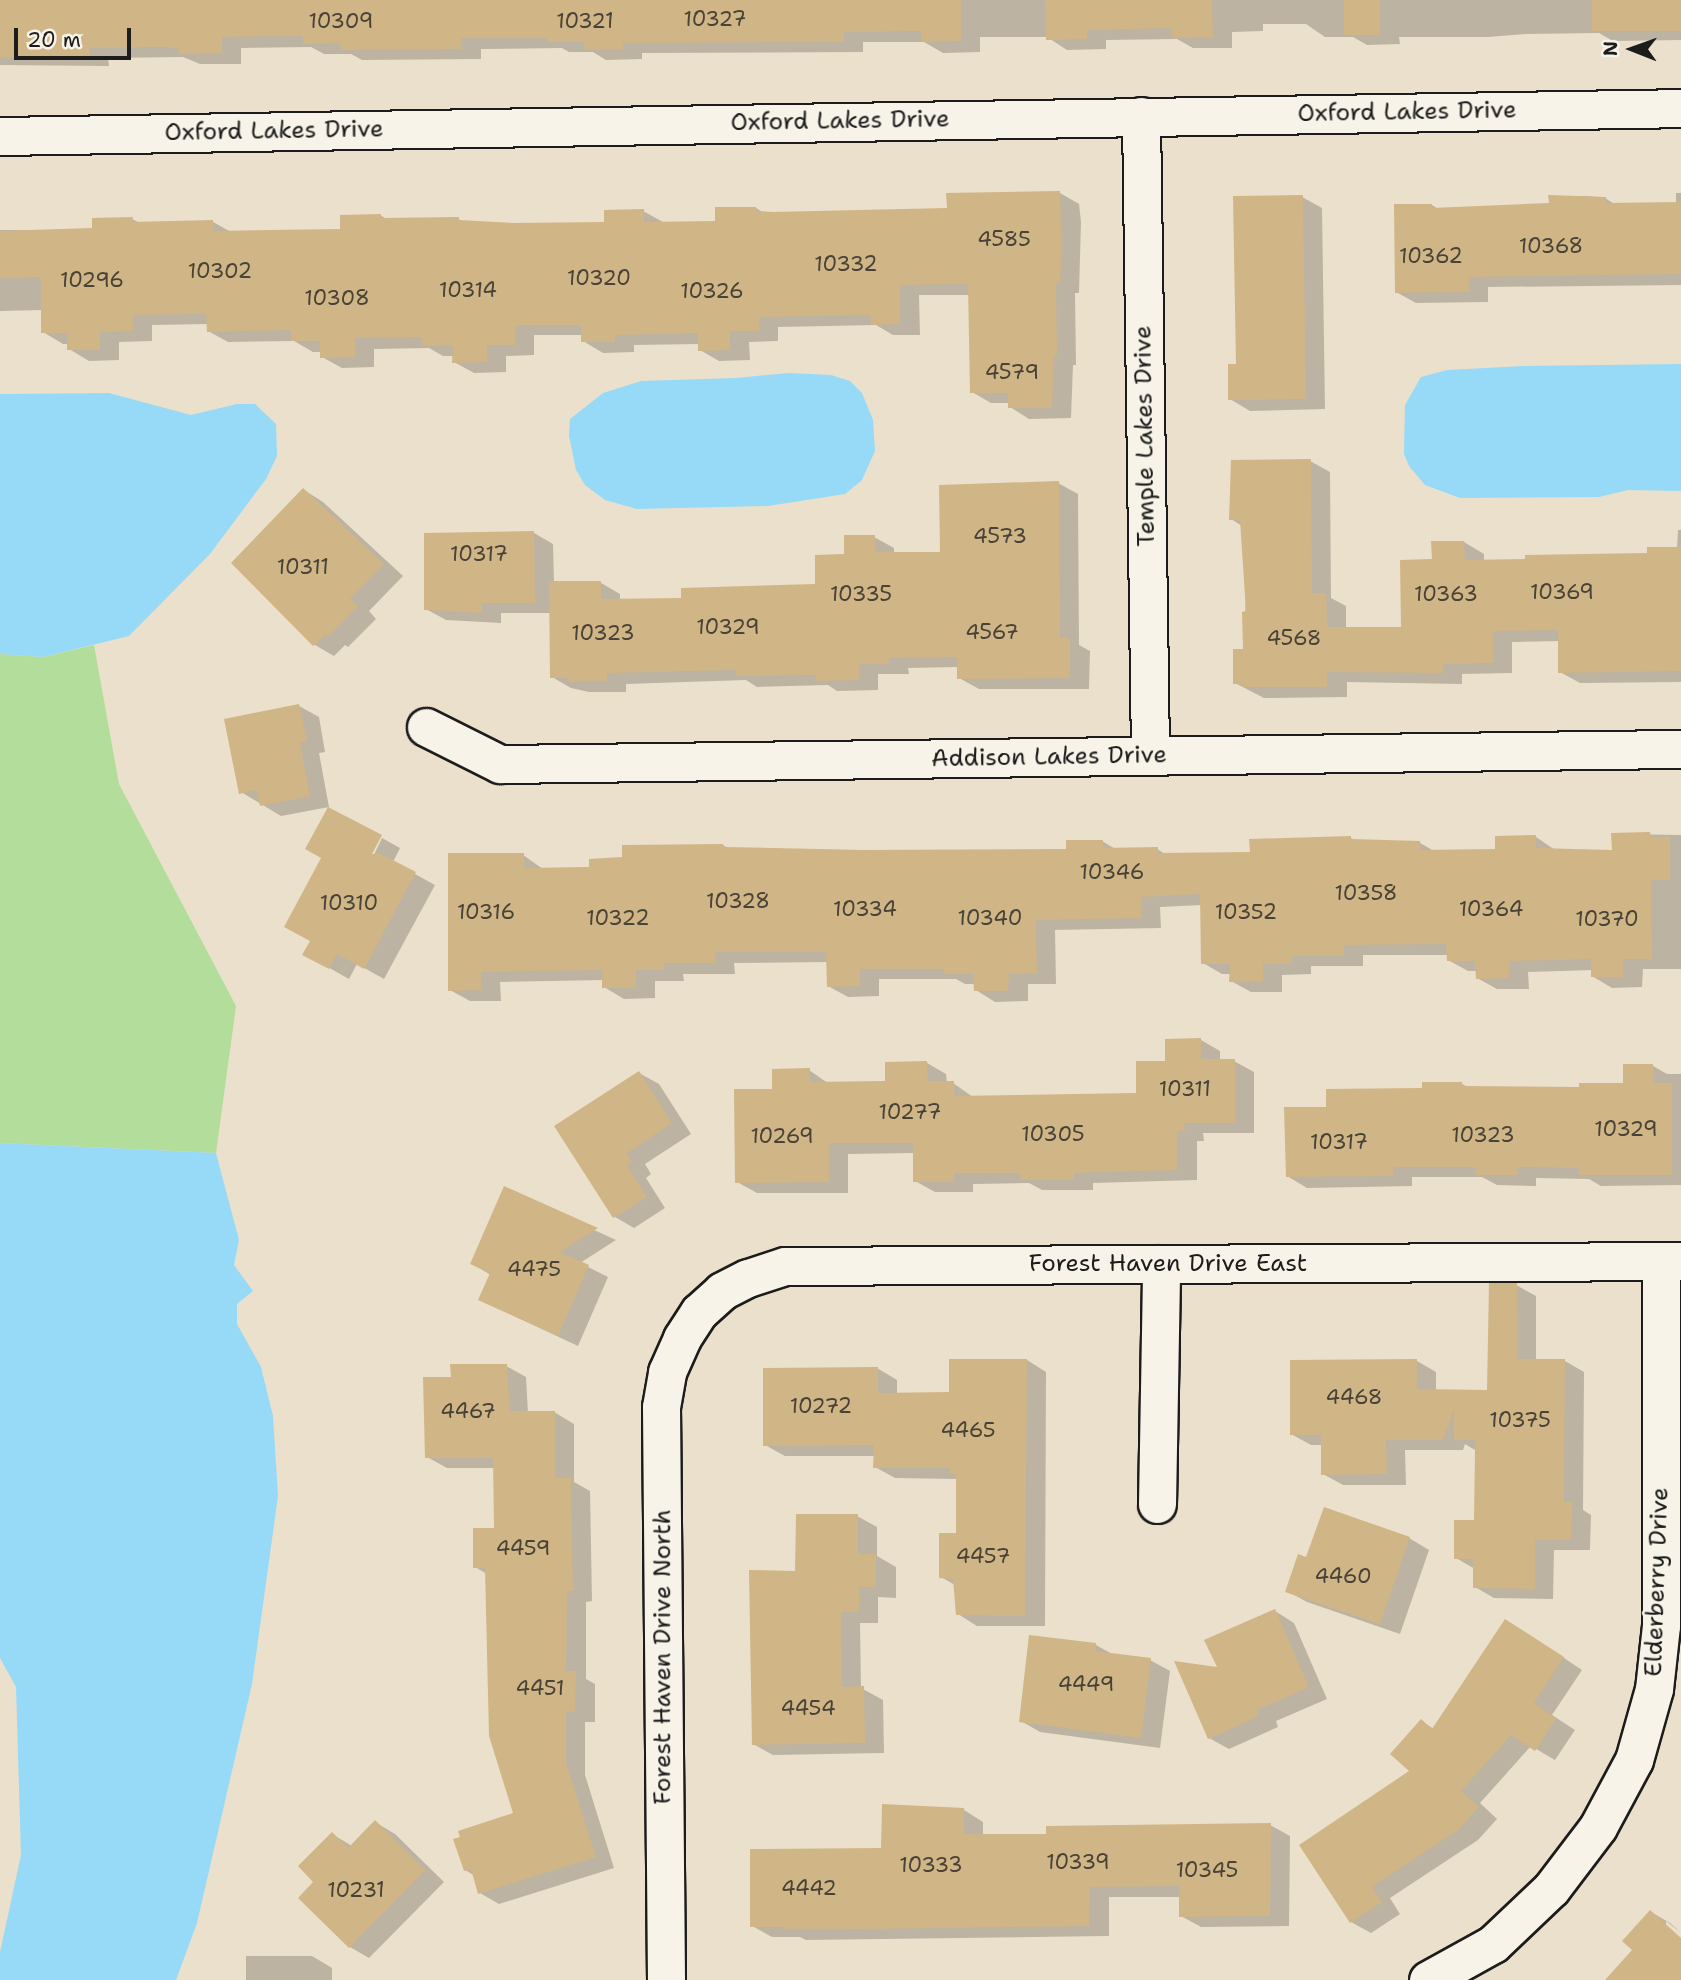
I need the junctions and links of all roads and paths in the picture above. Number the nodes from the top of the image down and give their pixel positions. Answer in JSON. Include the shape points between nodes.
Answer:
{"nodes":[{"id":1,"x":1681,"y":108,"type":"edge"},
{"id":2,"x":1141,"y":116,"type":"junction"},
{"id":3,"x":0,"y":136,"type":"edge"},
{"id":4,"x":426,"y":727,"type":"dead end"},
{"id":5,"x":1681,"y":749,"type":"edge"},
{"id":6,"x":1150,"y":756,"type":"junction"},
{"id":7,"x":1671,"y":1261,"type":"edge"},
{"id":8,"x":1161,"y":1264,"type":"junction"},
{"id":9,"x":682,"y":1338,"type":"joint"},
{"id":10,"x":1157,"y":1504,"type":"dead end"},
{"id":11,"x":666,"y":1980,"type":"edge"},
{"id":12,"x":1428,"y":1980,"type":"edge"}],
"edges":[{"from":1,"to":2,"type":"street","name":"Oxford Lakes Drive"},
{"from":2,"to":3,"type":"street","name":"Oxford Lakes Drive"},
{"from":2,"to":6,"type":"street","name":"Temple Lakes Drive"},
{"from":4,"to":6,"type":"street","name":"Addison Lakes Drive","via":[[500,764]]},
{"from":5,"to":6,"type":"street","name":"Addison Lakes Drive"},
{"from":7,"to":8,"type":"street","name":"Forest Haven Drive East"},
{"from":7,"to":12,"type":"street","name":"Elderberry Drive","via":[[1661,1626],[1654,1689],[1634,1760],[1598,1827],[1551,1889],[1493,1944]]},
{"from":8,"to":9,"type":"street","name":"Forest Haven Drive East","via":[[785,1266],[722,1291],[699,1312]]},
{"from":8,"to":10,"type":"street"},
{"from":9,"to":11,"type":"street","name":"Forest Haven Drive North","via":[[667,1371],[661,1407]]}]}
